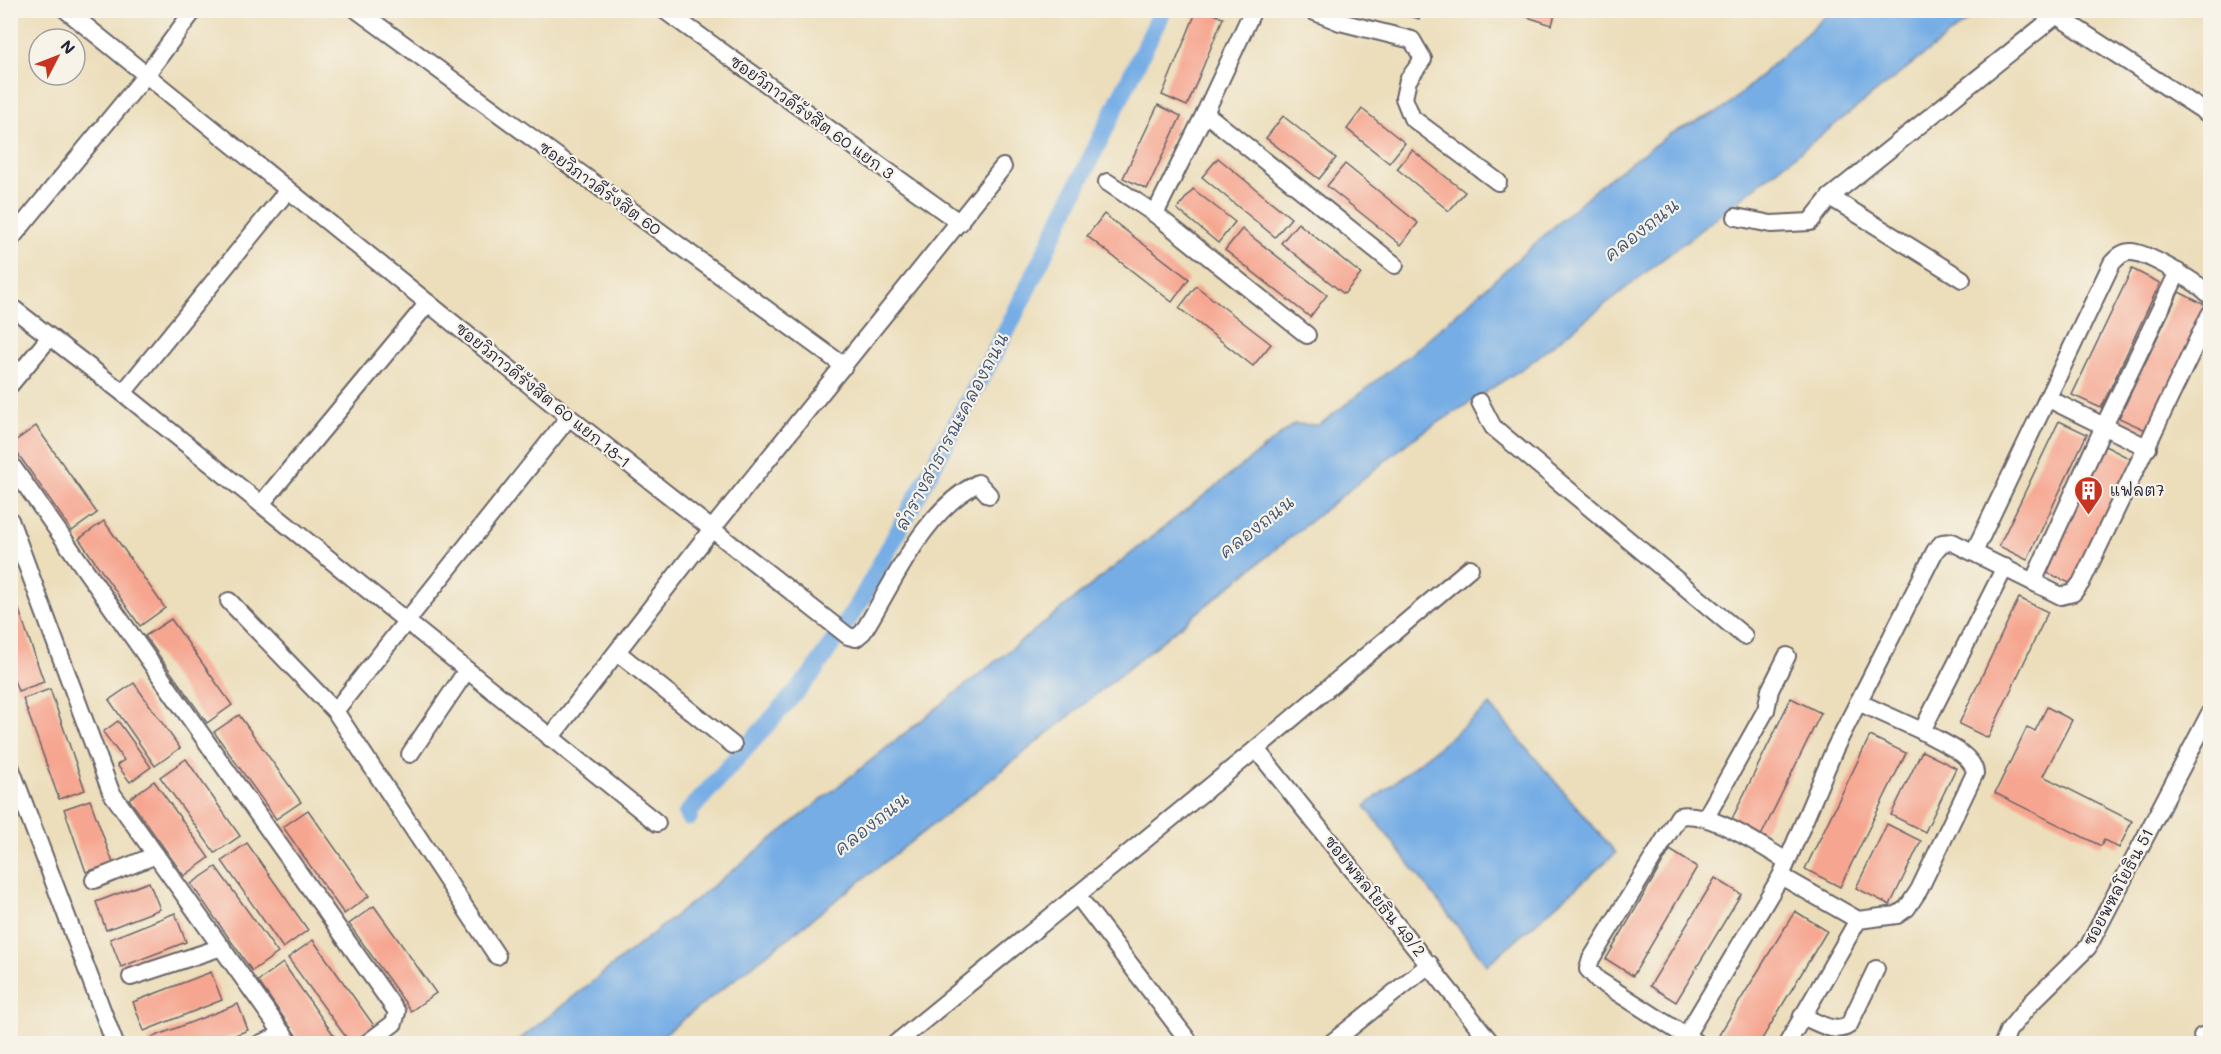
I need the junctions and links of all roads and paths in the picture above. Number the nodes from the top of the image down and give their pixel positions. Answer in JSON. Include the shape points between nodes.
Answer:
{"nodes":[{"id":1,"x":66,"y":10,"type":"edge"},
{"id":2,"x":194,"y":10,"type":"edge"},
{"id":3,"x":357,"y":10,"type":"edge"},
{"id":4,"x":664,"y":10,"type":"edge"},
{"id":5,"x":1253,"y":10,"type":"edge"},
{"id":6,"x":1310,"y":10,"type":"edge"},
{"id":7,"x":2060,"y":13,"type":"edge"},
{"id":8,"x":1341,"y":16,"type":"edge"},
{"id":9,"x":146,"y":75,"type":"junction"},
{"id":10,"x":1206,"y":113,"type":"junction"},
{"id":11,"x":2211,"y":114,"type":"edge"},
{"id":12,"x":1003,"y":167,"type":"dead end"},
{"id":13,"x":1107,"y":182,"type":"dead end"},
{"id":14,"x":1498,"y":182,"type":"dead end"},
{"id":15,"x":288,"y":190,"type":"junction"},
{"id":16,"x":1830,"y":197,"type":"junction"},
{"id":17,"x":1155,"y":214,"type":"junction"},
{"id":18,"x":1736,"y":217,"type":"dead end"},
{"id":19,"x":960,"y":223,"type":"junction"},
{"id":20,"x":10,"y":240,"type":"edge"},
{"id":21,"x":1395,"y":265,"type":"dead end"},
{"id":22,"x":2178,"y":272,"type":"junction"},
{"id":23,"x":1962,"y":279,"type":"dead end"},
{"id":24,"x":2211,"y":296,"type":"edge"},
{"id":25,"x":428,"y":303,"type":"junction"},
{"id":26,"x":10,"y":306,"type":"edge"},
{"id":27,"x":2211,"y":314,"type":"edge"},
{"id":28,"x":1307,"y":335,"type":"dead end"},
{"id":29,"x":50,"y":337,"type":"junction"},
{"id":30,"x":844,"y":366,"type":"junction"},
{"id":31,"x":10,"y":385,"type":"edge"},
{"id":32,"x":123,"y":393,"type":"junction"},
{"id":33,"x":2047,"y":398,"type":"junction"},
{"id":34,"x":1480,"y":402,"type":"dead end"},
{"id":35,"x":569,"y":417,"type":"junction"},
{"id":36,"x":2104,"y":426,"type":"junction"},
{"id":37,"x":2148,"y":448,"type":"junction"},
{"id":38,"x":10,"y":463,"type":"edge"},
{"id":39,"x":989,"y":495,"type":"dead end"},
{"id":40,"x":261,"y":504,"type":"junction"},
{"id":41,"x":10,"y":520,"type":"edge"},
{"id":42,"x":712,"y":530,"type":"junction"},
{"id":43,"x":1974,"y":552,"type":"junction"},
{"id":44,"x":2005,"y":567,"type":"junction"},
{"id":45,"x":1470,"y":568,"type":"dead end"},
{"id":46,"x":2033,"y":582,"type":"junction"},
{"id":47,"x":229,"y":601,"type":"dead end"},
{"id":48,"x":406,"y":620,"type":"junction"},
{"id":49,"x":1744,"y":636,"type":"dead end"},
{"id":50,"x":617,"y":652,"type":"junction"},
{"id":51,"x":1787,"y":656,"type":"dead end"},
{"id":52,"x":467,"y":670,"type":"junction"},
{"id":53,"x":1858,"y":702,"type":"junction"},
{"id":54,"x":335,"y":711,"type":"junction"},
{"id":55,"x":2211,"y":712,"type":"edge"},
{"id":56,"x":1922,"y":731,"type":"junction"},
{"id":57,"x":550,"y":738,"type":"junction"},
{"id":58,"x":733,"y":745,"type":"dead end"},
{"id":59,"x":1256,"y":749,"type":"junction"},
{"id":60,"x":410,"y":754,"type":"dead end"},
{"id":61,"x":10,"y":766,"type":"edge"},
{"id":62,"x":1706,"y":817,"type":"junction"},
{"id":63,"x":657,"y":823,"type":"dead end"},
{"id":64,"x":156,"y":855,"type":"junction"},
{"id":65,"x":1784,"y":868,"type":"junction"},
{"id":66,"x":94,"y":879,"type":"dead end"},
{"id":67,"x":1077,"y":896,"type":"junction"},
{"id":68,"x":1858,"y":920,"type":"junction"},
{"id":69,"x":222,"y":947,"type":"junction"},
{"id":70,"x":497,"y":956,"type":"dead end"},
{"id":71,"x":1430,"y":964,"type":"junction"},
{"id":72,"x":1876,"y":969,"type":"dead end"},
{"id":73,"x":131,"y":977,"type":"dead end"},
{"id":74,"x":1802,"y":1016,"type":"junction"},
{"id":75,"x":287,"y":1039,"type":"edge"},
{"id":76,"x":1688,"y":1041,"type":"edge"},
{"id":77,"x":115,"y":1044,"type":"edge"},
{"id":78,"x":259,"y":1044,"type":"edge"},
{"id":79,"x":366,"y":1044,"type":"edge"},
{"id":80,"x":895,"y":1044,"type":"edge"},
{"id":81,"x":1191,"y":1044,"type":"edge"},
{"id":82,"x":1330,"y":1044,"type":"edge"},
{"id":83,"x":1492,"y":1044,"type":"edge"},
{"id":84,"x":1787,"y":1044,"type":"edge"},
{"id":85,"x":2003,"y":1044,"type":"edge"}],
"edges":[{"from":1,"to":9,"type":"street","name":"ซอยวิภาวดีรังสิต 60 แยก 18-1"},
{"from":2,"to":9,"type":"street"},
{"from":3,"to":30,"type":"street","name":"ซอยวิภาวดีรังสิต 60"},
{"from":4,"to":19,"type":"street","name":"ซอยวิภาวดีรังสิต 60 แยก 3"},
{"from":5,"to":10,"type":"street"},
{"from":6,"to":8,"type":"street"},
{"from":7,"to":11,"type":"street"},
{"from":7,"to":16,"type":"street"},
{"from":8,"to":14,"type":"street","via":[[1412,40],[1423,59],[1408,80],[1404,98],[1412,118]]},
{"from":9,"to":15,"type":"street","name":"ซอยวิภาวดีรังสิต 60 แยก 18-1"},
{"from":9,"to":20,"type":"street"},
{"from":10,"to":17,"type":"street"},
{"from":10,"to":21,"type":"street"},
{"from":12,"to":19,"type":"street"},
{"from":13,"to":17,"type":"street"},
{"from":15,"to":25,"type":"street","name":"ซอยวิภาวดีรังสิต 60 แยก 18-1"},
{"from":15,"to":32,"type":"street"},
{"from":16,"to":18,"type":"street","via":[[1810,222],[1771,224]]},
{"from":16,"to":23,"type":"street"},
{"from":17,"to":28,"type":"street"},
{"from":19,"to":30,"type":"street"},
{"from":22,"to":24,"type":"street","via":[[2204,287]]},
{"from":22,"to":33,"type":"street","via":[[2134,252],[2121,254],[2112,264]]},
{"from":22,"to":36,"type":"street"},
{"from":25,"to":35,"type":"street","name":"ซอยวิภาวดีรังสิต 60 แยก 18-1"},
{"from":25,"to":40,"type":"street"},
{"from":26,"to":29,"type":"street"},
{"from":27,"to":37,"type":"street"},
{"from":29,"to":31,"type":"street"},
{"from":29,"to":32,"type":"street"},
{"from":30,"to":42,"type":"street"},
{"from":32,"to":40,"type":"street"},
{"from":33,"to":36,"type":"street"},
{"from":33,"to":43,"type":"street"},
{"from":34,"to":49,"type":"street","via":[[1493,427]]},
{"from":35,"to":42,"type":"street","name":"ซอยวิภาวดีรังสิต 60 แยก 18-1"},
{"from":35,"to":48,"type":"street"},
{"from":36,"to":37,"type":"street"},
{"from":36,"to":46,"type":"street"},
{"from":37,"to":46,"type":"street","via":[[2073,593],[2061,596]]},
{"from":38,"to":79,"type":"street","via":[[397,1012],[394,1023]]},
{"from":39,"to":42,"type":"street","name":"ซอยวิภาวดีรังสิต 60 แยก 18-1","via":[[978,483],[941,511],[856,638],[848,636]]},
{"from":40,"to":48,"type":"street"},
{"from":41,"to":64,"type":"street","via":[[111,792]]},
{"from":42,"to":50,"type":"street"},
{"from":43,"to":44,"type":"street"},
{"from":43,"to":53,"type":"street","via":[[1952,542],[1942,543],[1935,551]]},
{"from":44,"to":46,"type":"street"},
{"from":44,"to":56,"type":"street"},
{"from":45,"to":59,"type":"street"},
{"from":47,"to":54,"type":"street"},
{"from":48,"to":52,"type":"street"},
{"from":48,"to":54,"type":"street"},
{"from":50,"to":57,"type":"street"},
{"from":50,"to":58,"type":"street"},
{"from":51,"to":62,"type":"street","via":[[1770,690],[1766,710]]},
{"from":52,"to":57,"type":"street"},
{"from":52,"to":60,"type":"street"},
{"from":53,"to":56,"type":"street"},
{"from":53,"to":65,"type":"street"},
{"from":54,"to":70,"type":"street"},
{"from":55,"to":85,"type":"street","name":"ซอยพหลโยธิน 51","via":[[2088,947],[2031,1003],[2008,1030]]},
{"from":56,"to":68,"type":"street","via":[[1968,758],[1975,773],[1907,908],[1897,915]]},
{"from":57,"to":63,"type":"street"},
{"from":59,"to":67,"type":"street"},
{"from":59,"to":71,"type":"street","name":"ซอยพหลโยธิน 49/2"},
{"from":61,"to":77,"type":"street"},
{"from":62,"to":65,"type":"street"},
{"from":62,"to":76,"type":"street","via":[[1679,816],[1672,824],[1588,969],[1598,980]]},
{"from":64,"to":66,"type":"street"},
{"from":64,"to":69,"type":"street"},
{"from":65,"to":68,"type":"street"},
{"from":65,"to":76,"type":"street"},
{"from":67,"to":80,"type":"street"},
{"from":67,"to":81,"type":"street"},
{"from":68,"to":74,"type":"street"},
{"from":69,"to":73,"type":"street"},
{"from":69,"to":75,"type":"street"},
{"from":71,"to":82,"type":"street"},
{"from":71,"to":83,"type":"street","name":"ซอยพหลโยธิน 49/2"},
{"from":72,"to":74,"type":"street","via":[[1849,1025],[1842,1030]]},
{"from":74,"to":84,"type":"street"},
{"from":75,"to":78,"type":"street"}]}
